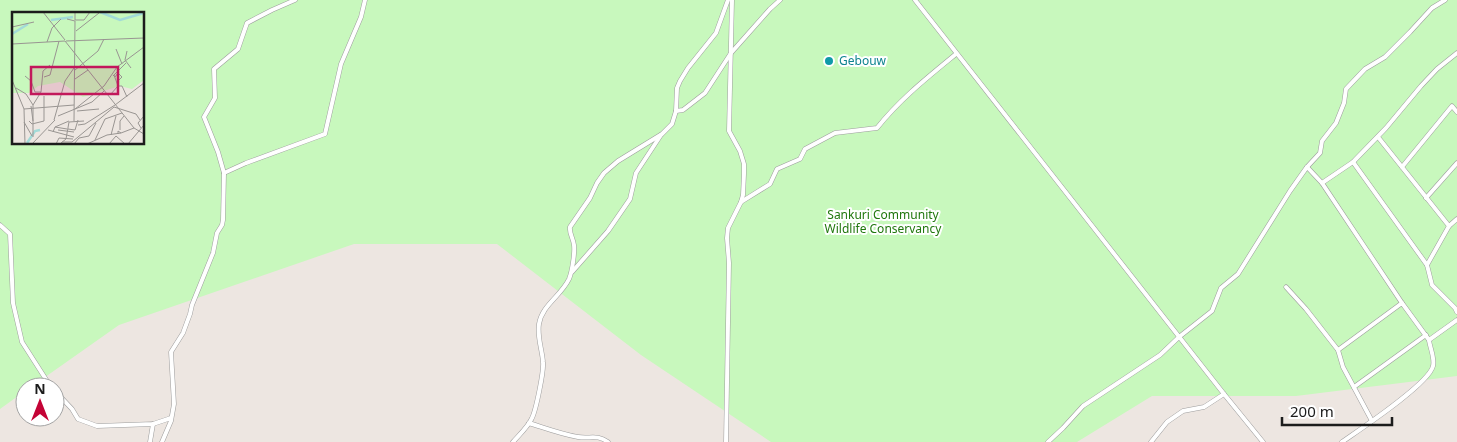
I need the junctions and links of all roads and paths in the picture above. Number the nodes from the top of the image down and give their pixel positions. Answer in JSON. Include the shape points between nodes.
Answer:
{"nodes":[{"id":1,"x":295,"y":0,"type":"edge"},
{"id":2,"x":365,"y":0,"type":"edge"},
{"id":3,"x":730,"y":0,"type":"edge"},
{"id":4,"x":780,"y":0,"type":"edge"},
{"id":5,"x":914,"y":0,"type":"edge"},
{"id":6,"x":1445,"y":0,"type":"edge"},
{"id":7,"x":731,"y":53,"type":"junction"},
{"id":8,"x":1457,"y":53,"type":"edge"},
{"id":9,"x":956,"y":54,"type":"junction"},
{"id":10,"x":676,"y":111,"type":"junction"},
{"id":11,"x":1457,"y":112,"type":"edge"},
{"id":12,"x":662,"y":134,"type":"junction"},
{"id":13,"x":1378,"y":136,"type":"junction"},
{"id":14,"x":1353,"y":162,"type":"junction"},
{"id":15,"x":1457,"y":163,"type":"edge"},
{"id":16,"x":1402,"y":166,"type":"junction"},
{"id":17,"x":1307,"y":167,"type":"junction"},
{"id":18,"x":224,"y":173,"type":"junction"},
{"id":19,"x":1322,"y":183,"type":"junction"},
{"id":20,"x":1426,"y":198,"type":"junction"},
{"id":21,"x":741,"y":202,"type":"junction"},
{"id":22,"x":1457,"y":219,"type":"edge"},
{"id":23,"x":0,"y":224,"type":"edge"},
{"id":24,"x":1449,"y":226,"type":"junction"},
{"id":25,"x":1427,"y":265,"type":"junction"},
{"id":26,"x":571,"y":273,"type":"junction"},
{"id":27,"x":1286,"y":287,"type":"dead end"},
{"id":28,"x":1402,"y":304,"type":"junction"},
{"id":29,"x":1457,"y":312,"type":"edge"},
{"id":30,"x":1457,"y":320,"type":"edge"},
{"id":31,"x":1426,"y":336,"type":"junction"},
{"id":32,"x":1179,"y":337,"type":"junction"},
{"id":33,"x":1429,"y":340,"type":"junction"},
{"id":34,"x":1338,"y":350,"type":"junction"},
{"id":35,"x":44,"y":377,"type":"edge"},
{"id":36,"x":1354,"y":387,"type":"junction"},
{"id":37,"x":1224,"y":394,"type":"junction"},
{"id":38,"x":65,"y":402,"type":"edge"},
{"id":39,"x":171,"y":418,"type":"junction"},
{"id":40,"x":1372,"y":421,"type":"junction"},
{"id":41,"x":529,"y":423,"type":"junction"},
{"id":42,"x":153,"y":424,"type":"junction"},
{"id":43,"x":150,"y":442,"type":"edge"},
{"id":44,"x":162,"y":442,"type":"edge"},
{"id":45,"x":512,"y":442,"type":"edge"},
{"id":46,"x":608,"y":442,"type":"edge"},
{"id":47,"x":726,"y":442,"type":"edge"},
{"id":48,"x":1048,"y":442,"type":"edge"},
{"id":49,"x":1151,"y":442,"type":"edge"},
{"id":50,"x":1263,"y":442,"type":"edge"},
{"id":51,"x":1342,"y":442,"type":"edge"}],
"edges":[{"from":1,"to":18,"type":"street","via":[[247,23],[238,49],[214,69],[215,98],[204,117]]},
{"from":2,"to":18,"type":"street","via":[[341,64],[326,134]]},
{"from":3,"to":7,"type":"street"},
{"from":3,"to":10,"type":"street","via":[[716,33],[680,81]]},
{"from":4,"to":7,"type":"street"},
{"from":5,"to":9,"type":"street"},
{"from":6,"to":17,"type":"street","via":[[1432,8],[1385,56],[1365,69],[1346,89],[1336,123],[1322,141],[1320,153]]},
{"from":7,"to":10,"type":"street","via":[[705,92],[683,110]]},
{"from":7,"to":21,"type":"street","via":[[729,132],[744,164]]},
{"from":8,"to":13,"type":"street","via":[[1437,69]]},
{"from":9,"to":21,"type":"street","via":[[905,96],[877,128],[835,133],[805,149],[800,159],[777,169],[770,184]]},
{"from":9,"to":32,"type":"street"},
{"from":10,"to":12,"type":"street","via":[[672,124]]},
{"from":11,"to":16,"type":"street","via":[[1452,106]]},
{"from":12,"to":26,"type":"street","via":[[636,173],[630,199],[608,231]]},
{"from":12,"to":26,"type":"street","via":[[618,160],[597,183],[570,227],[574,249]]},
{"from":13,"to":14,"type":"street"},
{"from":13,"to":16,"type":"street"},
{"from":14,"to":19,"type":"street"},
{"from":14,"to":25,"type":"street"},
{"from":15,"to":20,"type":"street"},
{"from":16,"to":20,"type":"street"},
{"from":17,"to":19,"type":"street"},
{"from":17,"to":32,"type":"street","via":[[1238,274],[1221,288],[1212,311]]},
{"from":18,"to":39,"type":"street","via":[[222,225],[183,333],[171,352],[174,404]]},
{"from":19,"to":28,"type":"street"},
{"from":20,"to":24,"type":"street"},
{"from":21,"to":47,"type":"street","via":[[728,228],[727,238]]},
{"from":22,"to":24,"type":"street"},
{"from":23,"to":35,"type":"street","via":[[10,234],[13,303],[22,342]]},
{"from":24,"to":25,"type":"street"},
{"from":25,"to":29,"type":"street","via":[[1432,285]]},
{"from":26,"to":41,"type":"street","via":[[539,324],[544,369]]},
{"from":27,"to":34,"type":"street"},
{"from":28,"to":31,"type":"street"},
{"from":28,"to":34,"type":"street"},
{"from":30,"to":33,"type":"street"},
{"from":31,"to":33,"type":"street"},
{"from":31,"to":36,"type":"street"},
{"from":32,"to":37,"type":"street"},
{"from":32,"to":48,"type":"street","via":[[1160,354],[1082,406]]},
{"from":33,"to":40,"type":"street","via":[[1433,368],[1422,382]]},
{"from":34,"to":36,"type":"street"},
{"from":36,"to":40,"type":"street"},
{"from":37,"to":49,"type":"street","via":[[1204,407],[1183,412],[1167,422]]},
{"from":37,"to":50,"type":"street"},
{"from":38,"to":42,"type":"street","via":[[78,419],[97,426]]},
{"from":39,"to":42,"type":"street"},
{"from":39,"to":44,"type":"street"},
{"from":40,"to":51,"type":"street"},
{"from":41,"to":45,"type":"street"},
{"from":41,"to":46,"type":"street","via":[[580,438],[602,438]]},
{"from":42,"to":43,"type":"street"}]}
